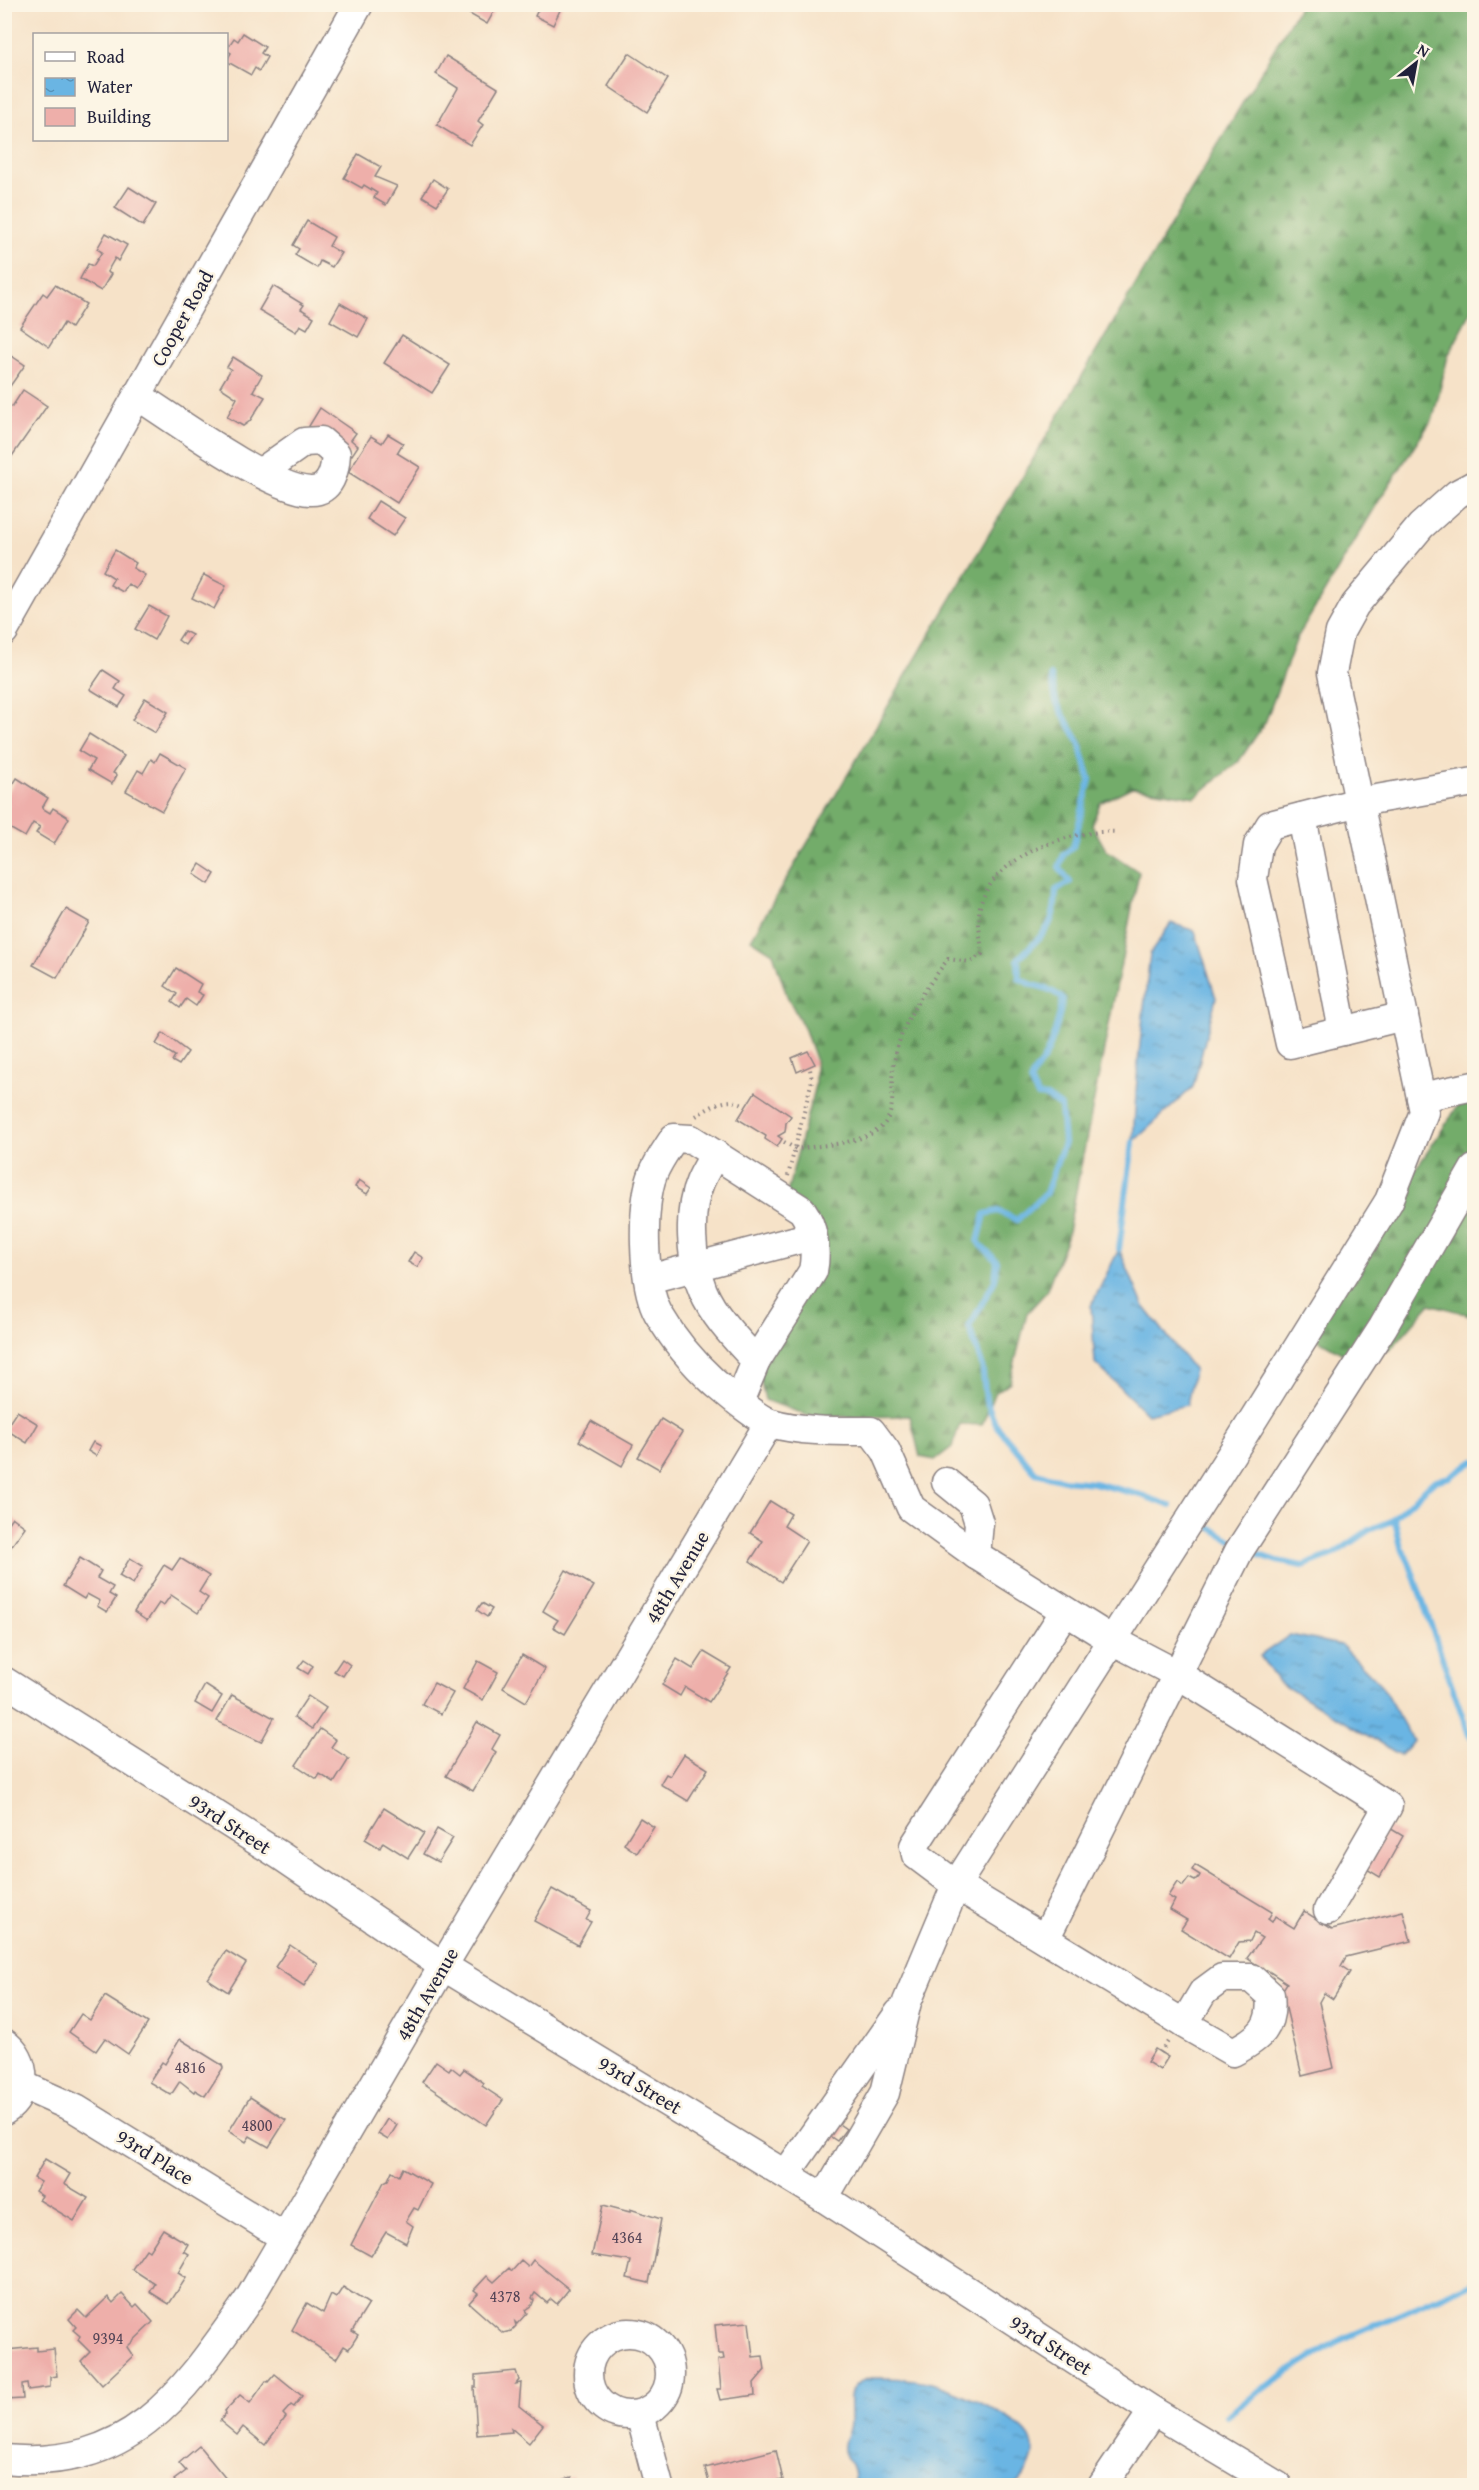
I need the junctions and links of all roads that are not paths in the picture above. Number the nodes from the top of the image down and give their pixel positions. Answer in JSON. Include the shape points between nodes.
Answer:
{"nodes":[{"id":1,"x":359,"y":4,"type":"edge"},
{"id":2,"x":138,"y":396,"type":"junction"},
{"id":3,"x":260,"y":473,"type":"dead end"},
{"id":4,"x":1474,"y":485,"type":"edge"},
{"id":5,"x":12,"y":602,"type":"edge"},
{"id":6,"x":4,"y":632,"type":"edge"},
{"id":7,"x":1474,"y":782,"type":"edge"},
{"id":8,"x":1359,"y":801,"type":"junction"},
{"id":9,"x":1302,"y":817,"type":"junction"},
{"id":10,"x":1404,"y":1016,"type":"junction"},
{"id":11,"x":1343,"y":1031,"type":"junction"},
{"id":12,"x":1474,"y":1086,"type":"edge"},
{"id":13,"x":1421,"y":1097,"type":"junction"},
{"id":14,"x":715,"y":1154,"type":"junction"},
{"id":15,"x":1474,"y":1169,"type":"edge"},
{"id":16,"x":812,"y":1236,"type":"junction"},
{"id":17,"x":696,"y":1267,"type":"junction"},
{"id":18,"x":649,"y":1280,"type":"junction"},
{"id":19,"x":756,"y":1361,"type":"junction"},
{"id":20,"x":739,"y":1402,"type":"junction"},
{"id":21,"x":769,"y":1423,"type":"junction"},
{"id":22,"x":946,"y":1482,"type":"dead end"},
{"id":23,"x":976,"y":1555,"type":"junction"},
{"id":24,"x":1065,"y":1611,"type":"junction"},
{"id":25,"x":1112,"y":1640,"type":"junction"},
{"id":26,"x":1179,"y":1675,"type":"junction"},
{"id":27,"x":4,"y":1682,"type":"edge"},
{"id":28,"x":956,"y":1885,"type":"junction"},
{"id":29,"x":1328,"y":1910,"type":"dead end"},
{"id":30,"x":1045,"y":1939,"type":"junction"},
{"id":31,"x":443,"y":1966,"type":"junction"},
{"id":32,"x":907,"y":2002,"type":"junction"},
{"id":33,"x":1185,"y":2024,"type":"dead end"},
{"id":34,"x":4,"y":2043,"type":"edge"},
{"id":35,"x":22,"y":2085,"type":"junction"},
{"id":36,"x":4,"y":2111,"type":"edge"},
{"id":37,"x":786,"y":2175,"type":"junction"},
{"id":38,"x":824,"y":2198,"type":"junction"},
{"id":39,"x":284,"y":2237,"type":"junction"},
{"id":40,"x":1153,"y":2411,"type":"junction"},
{"id":41,"x":640,"y":2414,"type":"dead end"},
{"id":42,"x":4,"y":2459,"type":"edge"},
{"id":43,"x":659,"y":2486,"type":"edge"},
{"id":44,"x":1102,"y":2486,"type":"edge"},
{"id":45,"x":1278,"y":2486,"type":"edge"}],
"edges":[{"from":1,"to":2,"type":"street","name":"Cooper Road"},
{"from":2,"to":3,"type":"street"},
{"from":2,"to":5,"type":"street","name":"Cooper Road"},
{"from":4,"to":8,"type":"street","via":[[1421,526],[1355,605],[1340,632],[1332,673]]},
{"from":5,"to":6,"type":"street","name":"Cooper Road"},
{"from":7,"to":8,"type":"street"},
{"from":8,"to":9,"type":"street"},
{"from":8,"to":10,"type":"street"},
{"from":9,"to":11,"type":"street"},
{"from":9,"to":11,"type":"street","via":[[1270,825],[1258,845],[1253,879],[1290,1044]]},
{"from":10,"to":11,"type":"street"},
{"from":10,"to":13,"type":"street"},
{"from":12,"to":13,"type":"street"},
{"from":13,"to":25,"type":"street","via":[[1424,1112],[1389,1201]]},
{"from":14,"to":16,"type":"street","via":[[802,1210],[810,1220]]},
{"from":14,"to":17,"type":"street","via":[[699,1184],[692,1220]]},
{"from":14,"to":18,"type":"street","via":[[691,1139],[674,1138],[653,1175],[646,1215],[645,1262]]},
{"from":15,"to":26,"type":"street","via":[[1383,1327],[1239,1551]]},
{"from":16,"to":17,"type":"street"},
{"from":16,"to":19,"type":"street","via":[[816,1258],[813,1271]]},
{"from":17,"to":18,"type":"street"},
{"from":17,"to":19,"type":"street","via":[[704,1292],[727,1328]]},
{"from":18,"to":20,"type":"street","via":[[657,1311],[695,1365]]},
{"from":19,"to":20,"type":"street"},
{"from":20,"to":21,"type":"street"},
{"from":21,"to":23,"type":"street","via":[[832,1431],[871,1431],[886,1451],[911,1508]]},
{"from":21,"to":31,"type":"street","name":"48th Avenue"},
{"from":22,"to":23,"type":"street","via":[[973,1504],[979,1523]]},
{"from":23,"to":24,"type":"street"},
{"from":24,"to":25,"type":"street"},
{"from":24,"to":28,"type":"street","via":[[914,1846],[916,1855]]},
{"from":25,"to":26,"type":"street"},
{"from":25,"to":28,"type":"street"},
{"from":26,"to":29,"type":"street","via":[[1388,1806]]},
{"from":26,"to":30,"type":"street"},
{"from":27,"to":31,"type":"street","name":"93rd Street","via":[[281,1856]]},
{"from":28,"to":30,"type":"street"},
{"from":28,"to":32,"type":"street"},
{"from":30,"to":33,"type":"street"},
{"from":31,"to":37,"type":"street","name":"93rd Street"},
{"from":31,"to":39,"type":"street","name":"48th Avenue"},
{"from":32,"to":37,"type":"street"},
{"from":32,"to":38,"type":"street","via":[[885,2093]]},
{"from":34,"to":35,"type":"street","via":[[18,2058]]},
{"from":35,"to":36,"type":"street","via":[[17,2098]]},
{"from":35,"to":39,"type":"street","name":"93rd Place","via":[[75,2109]]},
{"from":37,"to":38,"type":"street","name":"93rd Street"},
{"from":38,"to":40,"type":"street","name":"93rd Street"},
{"from":39,"to":42,"type":"street","name":"48th Avenue","via":[[249,2299],[168,2406],[122,2439],[84,2455],[30,2462]]},
{"from":40,"to":44,"type":"street"},
{"from":40,"to":45,"type":"street","name":"93rd Street"},
{"from":41,"to":43,"type":"street"}]}
